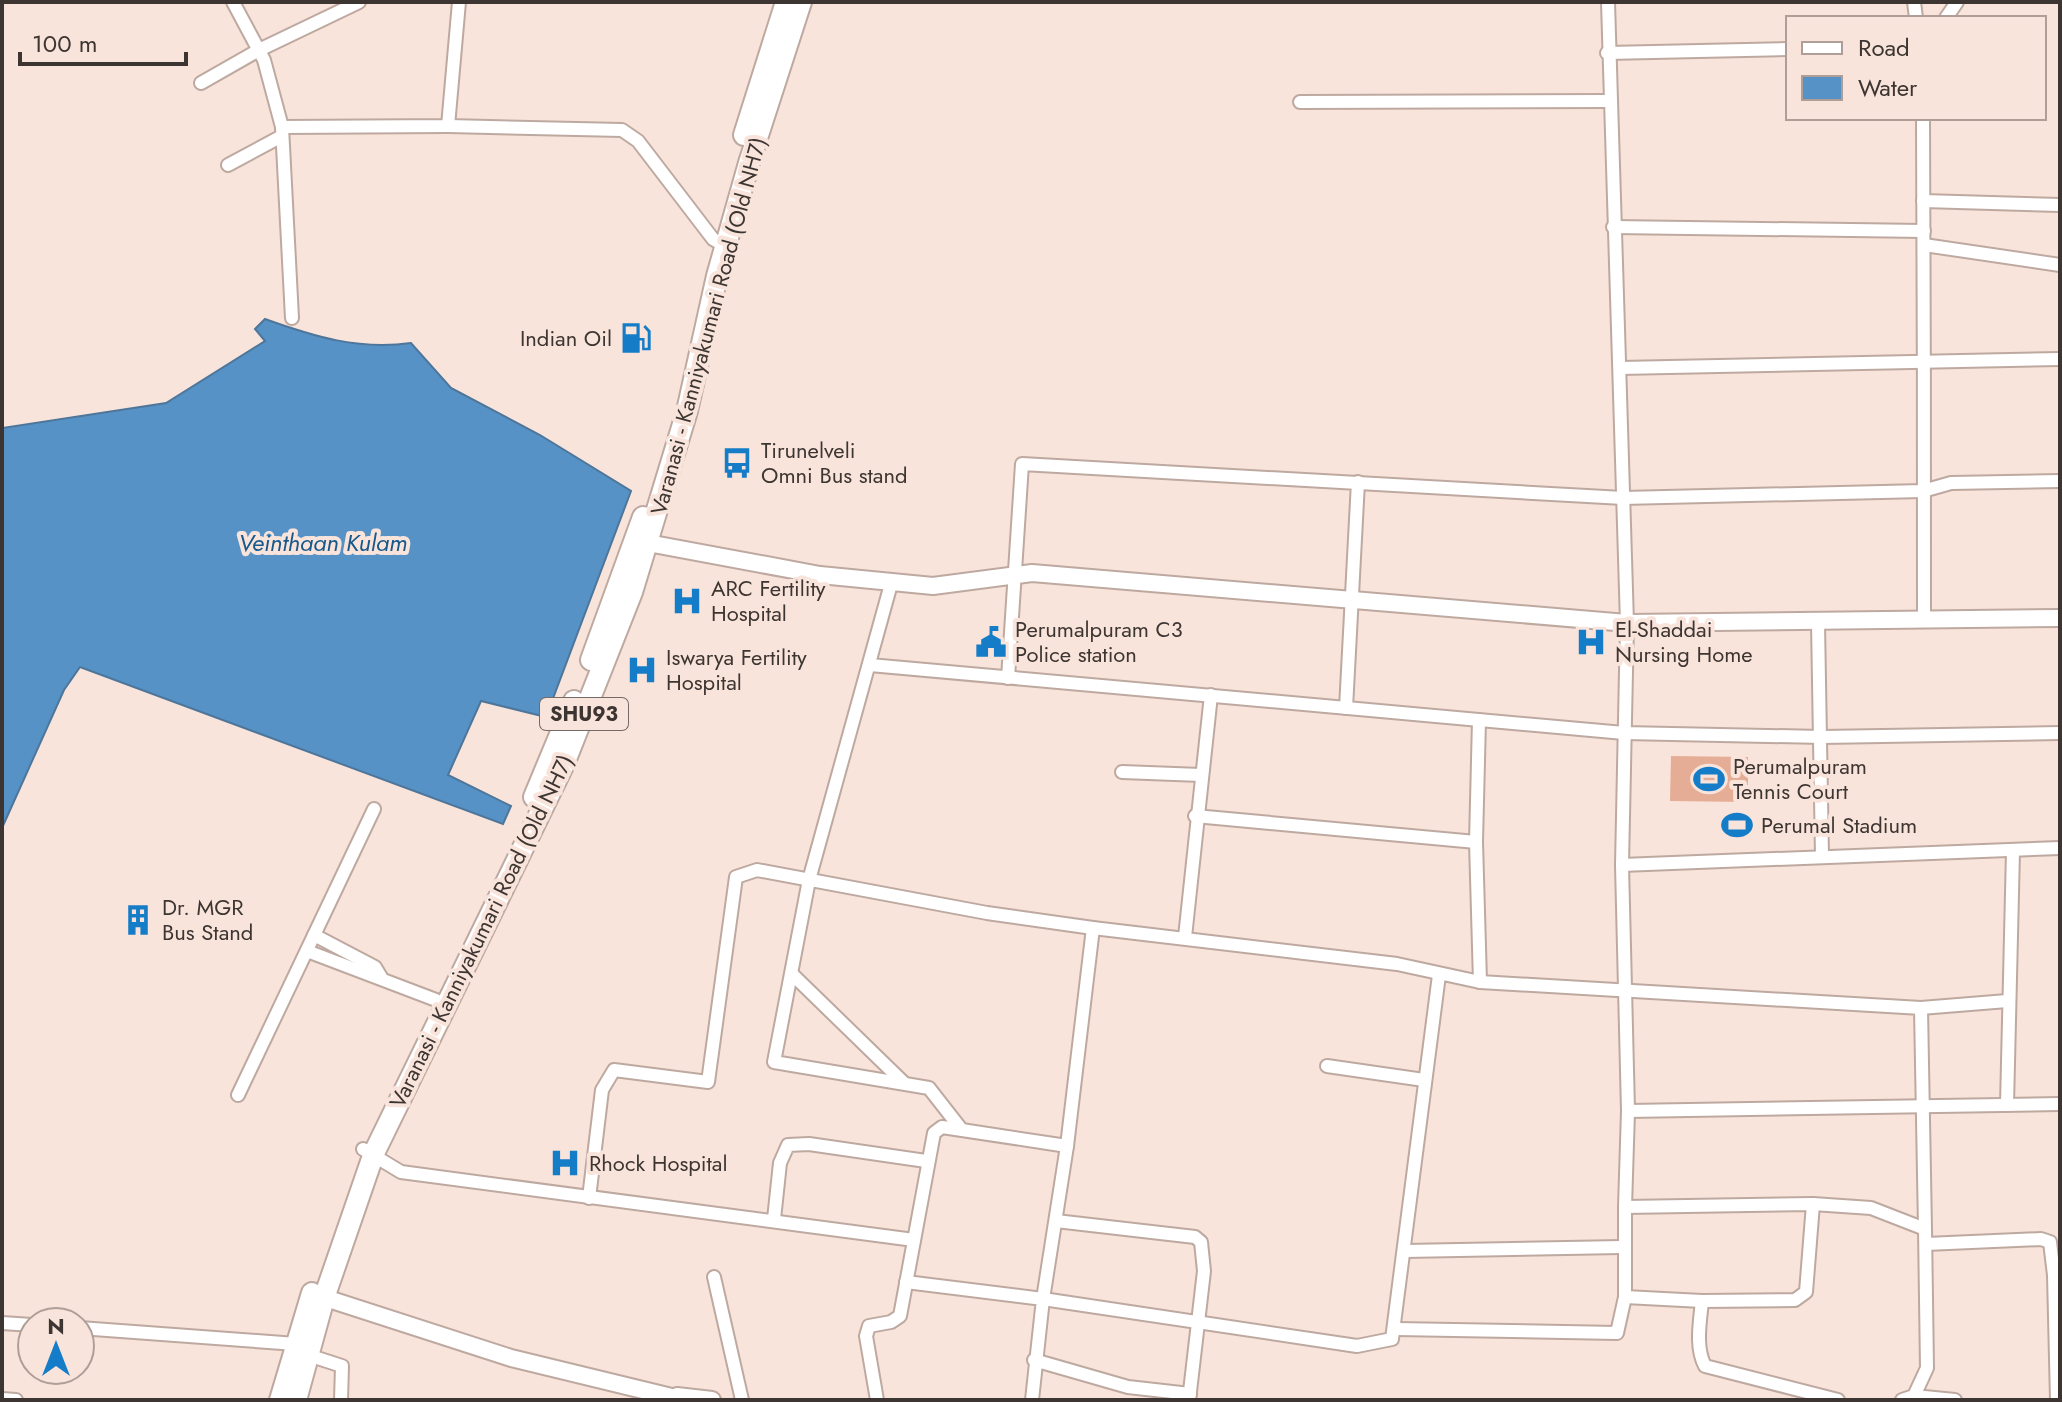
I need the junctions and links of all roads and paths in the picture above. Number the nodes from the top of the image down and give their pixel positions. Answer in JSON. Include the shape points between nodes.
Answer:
{"nodes":[{"id":1,"x":233,"y":2,"type":"edge"},
{"id":2,"x":359,"y":2,"type":"edge"},
{"id":3,"x":459,"y":2,"type":"edge"},
{"id":4,"x":786,"y":2,"type":"edge"},
{"id":5,"x":801,"y":2,"type":"edge"},
{"id":6,"x":1608,"y":2,"type":"edge"},
{"id":7,"x":1786,"y":49,"type":"edge"},
{"id":8,"x":259,"y":50,"type":"junction"},
{"id":9,"x":1607,"y":53,"type":"junction"},
{"id":10,"x":201,"y":83,"type":"dead end"},
{"id":11,"x":1609,"y":101,"type":"junction"},
{"id":12,"x":1300,"y":102,"type":"dead end"},
{"id":13,"x":1923,"y":120,"type":"edge"},
{"id":14,"x":448,"y":126,"type":"junction"},
{"id":15,"x":282,"y":132,"type":"junction"},
{"id":16,"x":228,"y":165,"type":"dead end"},
{"id":17,"x":1923,"y":201,"type":"junction"},
{"id":18,"x":2060,"y":205,"type":"edge"},
{"id":19,"x":1613,"y":227,"type":"junction"},
{"id":20,"x":1924,"y":231,"type":"junction"},
{"id":21,"x":719,"y":243,"type":"junction"},
{"id":22,"x":1924,"y":245,"type":"junction"},
{"id":23,"x":2060,"y":265,"type":"edge"},
{"id":24,"x":292,"y":318,"type":"dead end"},
{"id":25,"x":2060,"y":359,"type":"edge"},
{"id":26,"x":1926,"y":362,"type":"junction"},
{"id":27,"x":1620,"y":368,"type":"junction"},
{"id":28,"x":2060,"y":481,"type":"edge"},
{"id":29,"x":1358,"y":482,"type":"junction"},
{"id":30,"x":1923,"y":491,"type":"junction"},
{"id":31,"x":1623,"y":498,"type":"junction"},
{"id":32,"x":643,"y":539,"type":"junction"},
{"id":33,"x":1013,"y":569,"type":"junction"},
{"id":34,"x":891,"y":584,"type":"junction"},
{"id":35,"x":1352,"y":594,"type":"junction"},
{"id":36,"x":2060,"y":610,"type":"edge"},
{"id":37,"x":1924,"y":616,"type":"junction"},
{"id":38,"x":1627,"y":618,"type":"junction"},
{"id":39,"x":2060,"y":618,"type":"edge"},
{"id":40,"x":1818,"y":623,"type":"junction"},
{"id":41,"x":870,"y":665,"type":"junction"},
{"id":42,"x":1008,"y":678,"type":"junction"},
{"id":43,"x":1211,"y":695,"type":"junction"},
{"id":44,"x":1346,"y":708,"type":"junction"},
{"id":45,"x":1479,"y":720,"type":"junction"},
{"id":46,"x":1624,"y":733,"type":"junction"},
{"id":47,"x":2060,"y":733,"type":"edge"},
{"id":48,"x":1822,"y":737,"type":"junction"},
{"id":49,"x":1122,"y":772,"type":"dead end"},
{"id":50,"x":1201,"y":775,"type":"junction"},
{"id":51,"x":374,"y":809,"type":"dead end"},
{"id":52,"x":1195,"y":816,"type":"junction"},
{"id":53,"x":1476,"y":842,"type":"junction"},
{"id":54,"x":2060,"y":848,"type":"edge"},
{"id":55,"x":2013,"y":851,"type":"junction"},
{"id":56,"x":1822,"y":856,"type":"junction"},
{"id":57,"x":1622,"y":865,"type":"junction"},
{"id":58,"x":809,"y":880,"type":"junction"},
{"id":59,"x":1093,"y":928,"type":"junction"},
{"id":60,"x":314,"y":935,"type":"junction"},
{"id":61,"x":1185,"y":937,"type":"junction"},
{"id":62,"x":307,"y":951,"type":"junction"},
{"id":63,"x":792,"y":974,"type":"junction"},
{"id":64,"x":1439,"y":975,"type":"junction"},
{"id":65,"x":381,"y":977,"type":"junction"},
{"id":66,"x":1480,"y":982,"type":"junction"},
{"id":67,"x":1625,"y":988,"type":"junction"},
{"id":68,"x":436,"y":1000,"type":"junction"},
{"id":69,"x":2007,"y":1001,"type":"junction"},
{"id":70,"x":1921,"y":1008,"type":"junction"},
{"id":71,"x":1327,"y":1066,"type":"dead end"},
{"id":72,"x":1424,"y":1080,"type":"junction"},
{"id":73,"x":905,"y":1084,"type":"junction"},
{"id":74,"x":238,"y":1095,"type":"dead end"},
{"id":75,"x":2060,"y":1104,"type":"edge"},
{"id":76,"x":2007,"y":1105,"type":"junction"},
{"id":77,"x":1922,"y":1106,"type":"junction"},
{"id":78,"x":1628,"y":1111,"type":"junction"},
{"id":79,"x":961,"y":1129,"type":"junction"},
{"id":80,"x":1067,"y":1146,"type":"junction"},
{"id":81,"x":369,"y":1151,"type":"junction"},
{"id":82,"x":926,"y":1161,"type":"junction"},
{"id":83,"x":589,"y":1198,"type":"junction"},
{"id":84,"x":1813,"y":1204,"type":"junction"},
{"id":85,"x":1625,"y":1207,"type":"junction"},
{"id":86,"x":774,"y":1219,"type":"junction"},
{"id":87,"x":1056,"y":1221,"type":"junction"},
{"id":88,"x":1925,"y":1229,"type":"junction"},
{"id":89,"x":914,"y":1240,"type":"junction"},
{"id":90,"x":1926,"y":1244,"type":"junction"},
{"id":91,"x":1622,"y":1247,"type":"junction"},
{"id":92,"x":1405,"y":1251,"type":"junction"},
{"id":93,"x":2057,"y":1274,"type":"edge"},
{"id":94,"x":714,"y":1277,"type":"dead end"},
{"id":95,"x":906,"y":1282,"type":"junction"},
{"id":96,"x":318,"y":1296,"type":"junction"},
{"id":97,"x":1625,"y":1297,"type":"junction"},
{"id":98,"x":1043,"y":1299,"type":"junction"},
{"id":99,"x":1702,"y":1301,"type":"junction"},
{"id":100,"x":1199,"y":1323,"type":"junction"},
{"id":101,"x":1396,"y":1329,"type":"junction"},
{"id":102,"x":96,"y":1330,"type":"edge"},
{"id":103,"x":302,"y":1349,"type":"junction"},
{"id":104,"x":1034,"y":1360,"type":"junction"},
{"id":105,"x":1189,"y":1397,"type":"edge"},
{"id":106,"x":1908,"y":1398,"type":"edge"},
{"id":107,"x":2,"y":1399,"type":"edge"},
{"id":108,"x":679,"y":1399,"type":"edge"},
{"id":109,"x":16,"y":1400,"type":"edge"},
{"id":110,"x":280,"y":1400,"type":"edge"},
{"id":111,"x":296,"y":1400,"type":"edge"},
{"id":112,"x":341,"y":1400,"type":"edge"},
{"id":113,"x":712,"y":1400,"type":"edge"},
{"id":114,"x":742,"y":1400,"type":"edge"},
{"id":115,"x":877,"y":1400,"type":"edge"},
{"id":116,"x":1032,"y":1400,"type":"edge"},
{"id":117,"x":1838,"y":1400,"type":"edge"},
{"id":118,"x":1955,"y":1400,"type":"edge"},
{"id":119,"x":2057,"y":1400,"type":"edge"}],
"edges":[{"from":1,"to":8,"type":"street"},
{"from":2,"to":8,"type":"street"},
{"from":3,"to":14,"type":"street"},
{"from":4,"to":21,"type":"main road","name":"Varanasi - Kanniyakumari Road (Old NH7)","number":"SHU93"},
{"from":5,"to":21,"type":"main road","name":"Varanasi - Kanniyakumari Road (Old NH7)","number":"SHU93"},
{"from":6,"to":9,"type":"street"},
{"from":7,"to":9,"type":"street"},
{"from":8,"to":10,"type":"street"},
{"from":8,"to":15,"type":"street"},
{"from":9,"to":11,"type":"street"},
{"from":11,"to":12,"type":"street"},
{"from":11,"to":19,"type":"street"},
{"from":13,"to":17,"type":"street"},
{"from":14,"to":15,"type":"street"},
{"from":14,"to":21,"type":"street","via":[[622,130],[638,141]]},
{"from":15,"to":16,"type":"street"},
{"from":15,"to":24,"type":"street"},
{"from":17,"to":18,"type":"street"},
{"from":17,"to":20,"type":"street"},
{"from":19,"to":20,"type":"street"},
{"from":19,"to":27,"type":"street"},
{"from":20,"to":22,"type":"street"},
{"from":21,"to":32,"type":"main road","name":"Varanasi - Kanniyakumari Road (Old NH7)","number":"SHU93"},
{"from":22,"to":23,"type":"street"},
{"from":22,"to":26,"type":"street"},
{"from":25,"to":26,"type":"street"},
{"from":26,"to":27,"type":"street"},
{"from":26,"to":30,"type":"street"},
{"from":27,"to":31,"type":"street"},
{"from":28,"to":30,"type":"street","via":[[1951,483]]},
{"from":29,"to":31,"type":"street"},
{"from":29,"to":33,"type":"street","via":[[1022,464]]},
{"from":29,"to":35,"type":"street"},
{"from":30,"to":31,"type":"street"},
{"from":30,"to":37,"type":"street"},
{"from":31,"to":38,"type":"street"},
{"from":32,"to":33,"type":"street","via":[[910,576]]},
{"from":32,"to":34,"type":"street"},
{"from":32,"to":68,"type":"main road","name":"Varanasi - Kanniyakumari Road (Old NH7)","number":"SHU93","via":[[519,830]]},
{"from":32,"to":81,"type":"main road","name":"Varanasi - Kanniyakumari Road (Old NH7)","number":"SHU93","via":[[564,764]]},
{"from":33,"to":34,"type":"street","via":[[943,586]]},
{"from":33,"to":35,"type":"street"},
{"from":33,"to":42,"type":"street"},
{"from":34,"to":41,"type":"street"},
{"from":35,"to":38,"type":"street"},
{"from":35,"to":44,"type":"street"},
{"from":36,"to":37,"type":"street"},
{"from":37,"to":38,"type":"street"},
{"from":37,"to":39,"type":"street"},
{"from":37,"to":40,"type":"street"},
{"from":38,"to":40,"type":"street"},
{"from":38,"to":46,"type":"street"},
{"from":40,"to":48,"type":"street"},
{"from":41,"to":42,"type":"street"},
{"from":41,"to":58,"type":"street"},
{"from":42,"to":43,"type":"street"},
{"from":43,"to":44,"type":"street"},
{"from":43,"to":50,"type":"street"},
{"from":44,"to":45,"type":"street"},
{"from":45,"to":46,"type":"street"},
{"from":45,"to":53,"type":"street"},
{"from":46,"to":48,"type":"street"},
{"from":46,"to":57,"type":"street"},
{"from":47,"to":48,"type":"street"},
{"from":48,"to":56,"type":"street"},
{"from":49,"to":50,"type":"street"},
{"from":50,"to":52,"type":"street"},
{"from":51,"to":60,"type":"street"},
{"from":52,"to":53,"type":"street"},
{"from":52,"to":61,"type":"street"},
{"from":53,"to":66,"type":"street"},
{"from":54,"to":55,"type":"street"},
{"from":55,"to":56,"type":"street"},
{"from":55,"to":69,"type":"street"},
{"from":56,"to":57,"type":"street"},
{"from":57,"to":67,"type":"street"},
{"from":58,"to":59,"type":"street"},
{"from":58,"to":63,"type":"street"},
{"from":58,"to":83,"type":"street","via":[[757,870],[736,877],[708,1082],[614,1070],[602,1090]]},
{"from":59,"to":61,"type":"street"},
{"from":59,"to":80,"type":"street"},
{"from":60,"to":62,"type":"street"},
{"from":60,"to":65,"type":"street","via":[[375,967]]},
{"from":61,"to":64,"type":"street","via":[[1397,964]]},
{"from":62,"to":65,"type":"street","via":[[368,977]]},
{"from":62,"to":74,"type":"street"},
{"from":63,"to":73,"type":"street"},
{"from":63,"to":73,"type":"street","via":[[774,1062]]},
{"from":64,"to":66,"type":"street"},
{"from":64,"to":72,"type":"street"},
{"from":65,"to":68,"type":"street"},
{"from":66,"to":67,"type":"street"},
{"from":67,"to":70,"type":"street"},
{"from":67,"to":78,"type":"street"},
{"from":68,"to":81,"type":"main road","name":"Varanasi - Kanniyakumari Road (Old NH7)","number":"SHU93"},
{"from":69,"to":70,"type":"street"},
{"from":69,"to":76,"type":"street"},
{"from":70,"to":77,"type":"street"},
{"from":71,"to":72,"type":"street"},
{"from":72,"to":92,"type":"street"},
{"from":73,"to":79,"type":"street","via":[[929,1088]]},
{"from":75,"to":76,"type":"street"},
{"from":76,"to":77,"type":"street"},
{"from":77,"to":78,"type":"street"},
{"from":77,"to":88,"type":"street"},
{"from":78,"to":85,"type":"street"},
{"from":79,"to":80,"type":"street"},
{"from":79,"to":82,"type":"street","via":[[938,1128]]},
{"from":80,"to":87,"type":"street"},
{"from":81,"to":83,"type":"street","via":[[401,1172]]},
{"from":81,"to":96,"type":"main road","name":"Varanasi - Kanniyakumari Road (Old NH7)","number":"SHU93"},
{"from":82,"to":86,"type":"street","via":[[788,1145],[780,1163]]},
{"from":82,"to":89,"type":"street"},
{"from":83,"to":86,"type":"street"},
{"from":84,"to":85,"type":"street"},
{"from":84,"to":88,"type":"street","via":[[1871,1208]]},
{"from":84,"to":99,"type":"street","via":[[1806,1292],[1795,1300]]},
{"from":85,"to":91,"type":"street"},
{"from":86,"to":89,"type":"street"},
{"from":87,"to":98,"type":"street"},
{"from":87,"to":100,"type":"street","via":[[1195,1237],[1204,1252]]},
{"from":88,"to":90,"type":"street"},
{"from":89,"to":95,"type":"street"},
{"from":90,"to":93,"type":"street","via":[[2041,1239],[2050,1242]]},
{"from":90,"to":106,"type":"street","via":[[1927,1368]]},
{"from":91,"to":92,"type":"street"},
{"from":91,"to":97,"type":"street"},
{"from":92,"to":101,"type":"street"},
{"from":93,"to":119,"type":"street"},
{"from":94,"to":114,"type":"street"},
{"from":95,"to":98,"type":"street"},
{"from":95,"to":115,"type":"street","via":[[900,1316],[869,1326],[866,1336]]},
{"from":96,"to":103,"type":"main road","name":"Varanasi - Kanniyakumari Road (Old NH7)","number":"SHU93"},
{"from":96,"to":108,"type":"street","via":[[511,1358]]},
{"from":97,"to":99,"type":"street"},
{"from":97,"to":101,"type":"street","via":[[1617,1333]]},
{"from":98,"to":100,"type":"street"},
{"from":98,"to":104,"type":"street"},
{"from":99,"to":117,"type":"street","via":[[1699,1336],[1705,1366]]},
{"from":100,"to":101,"type":"street","via":[[1357,1346],[1392,1339]]},
{"from":100,"to":105,"type":"street"},
{"from":102,"to":103,"type":"street"},
{"from":103,"to":110,"type":"main road","name":"Varanasi - Kanniyakumari Road (Old NH7)","number":"SHU93"},
{"from":103,"to":111,"type":"main road","name":"Varanasi - Kanniyakumari Road (Old NH7)","number":"SHU93"},
{"from":103,"to":112,"type":"street","via":[[342,1366]]},
{"from":104,"to":105,"type":"street","via":[[1128,1387]]},
{"from":104,"to":116,"type":"street"},
{"from":106,"to":118,"type":"street"},
{"from":107,"to":109,"type":"street"},
{"from":108,"to":113,"type":"street"}]}
